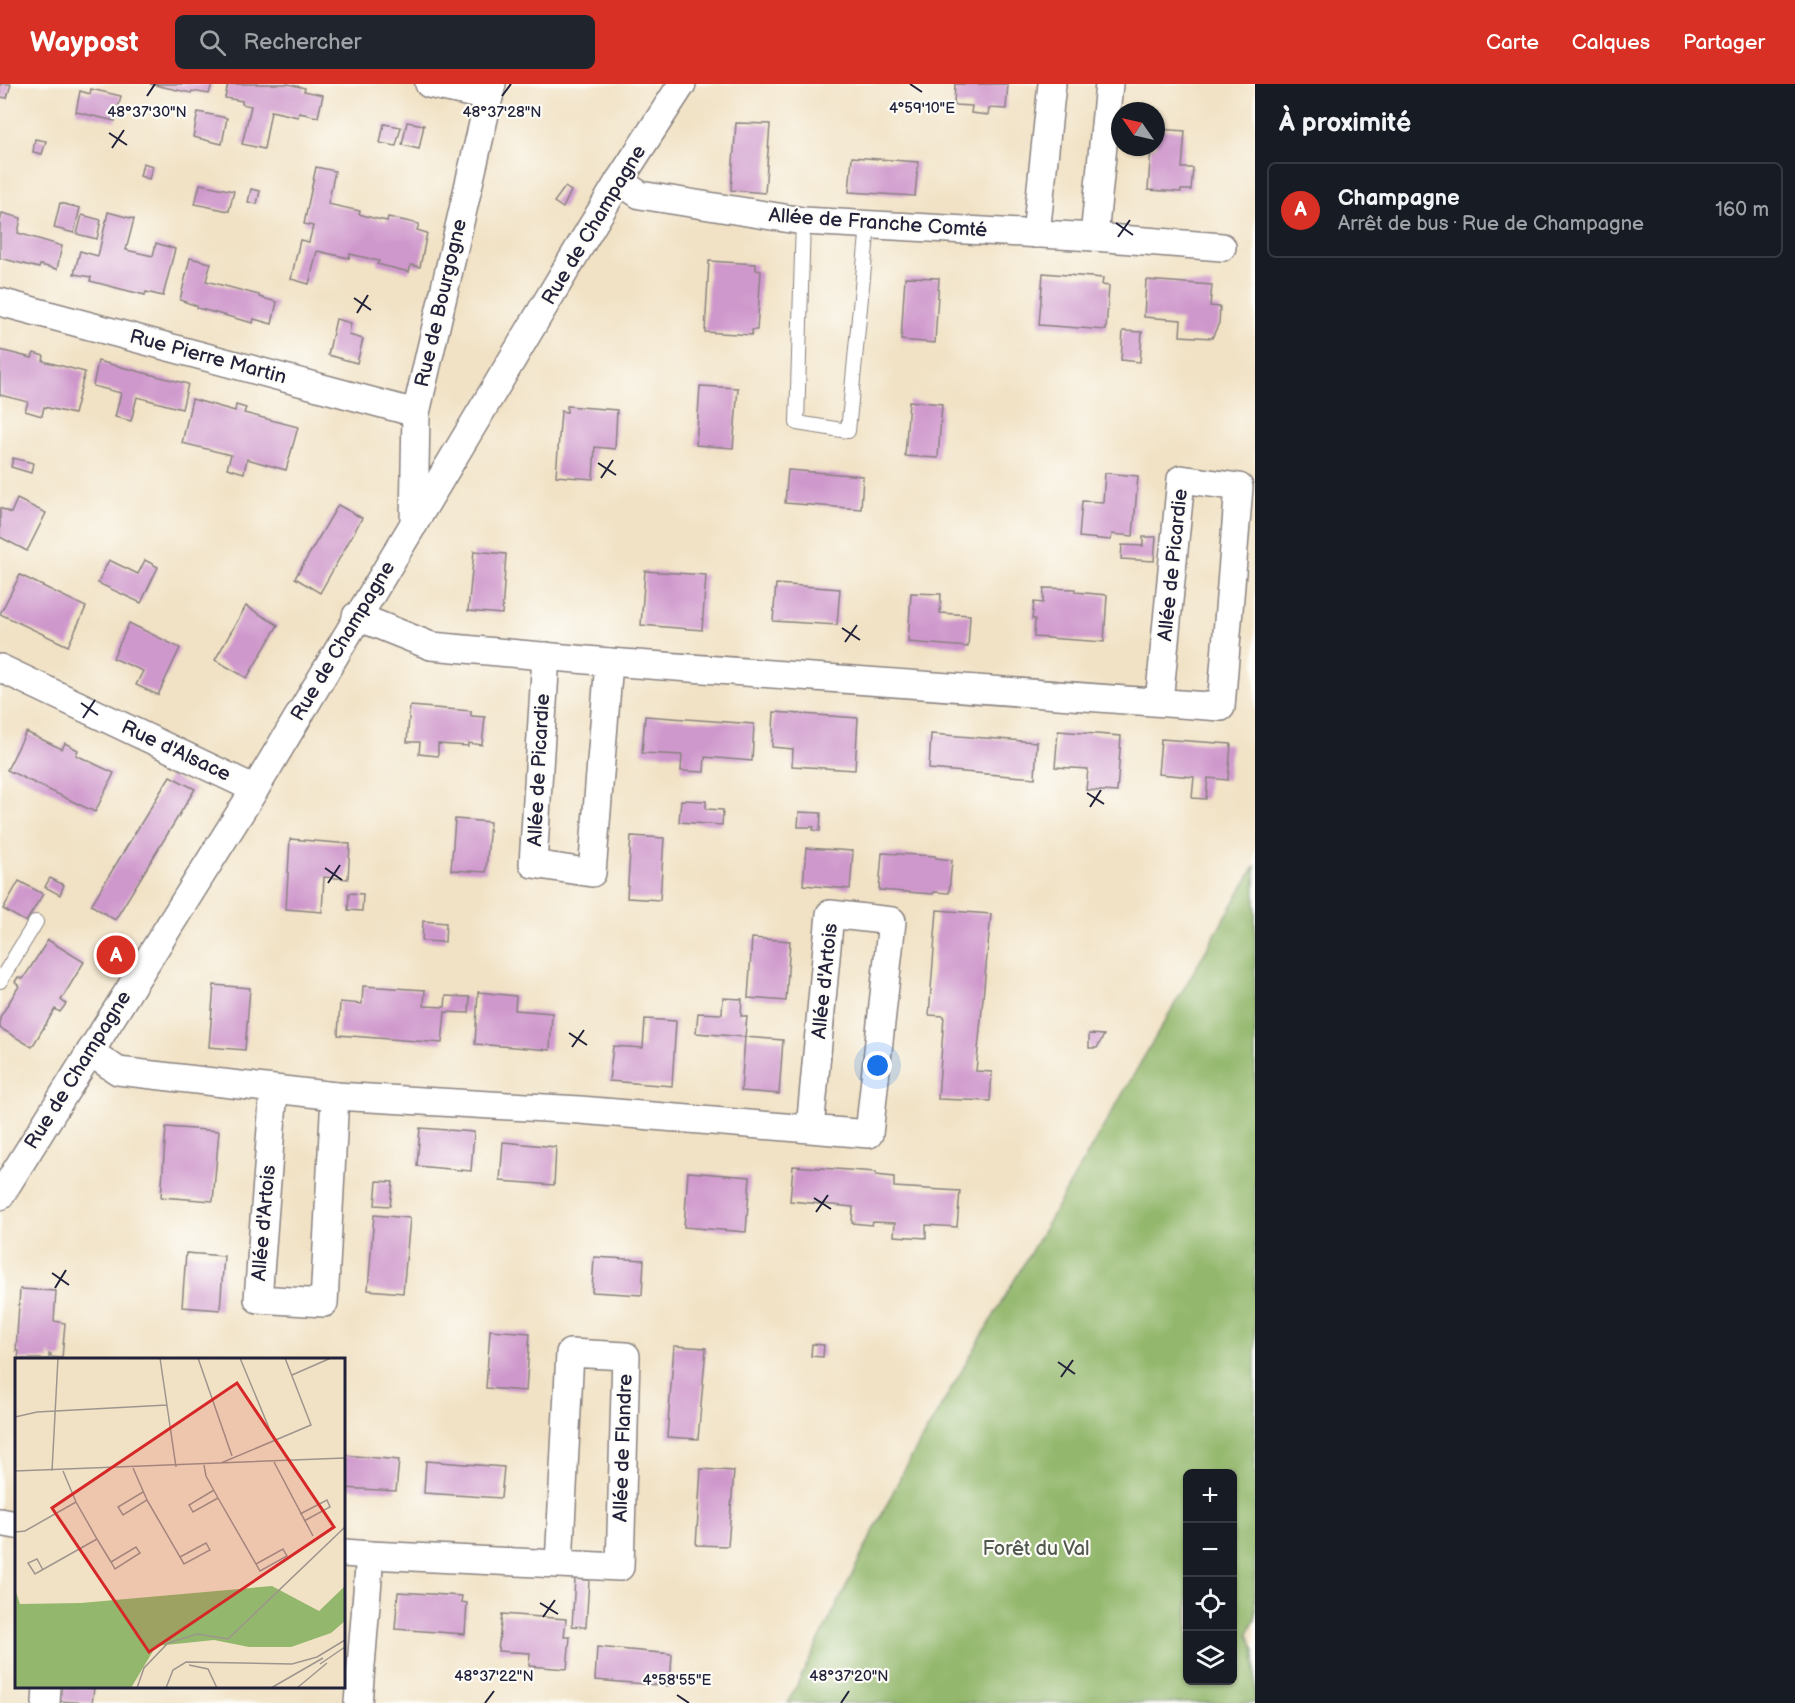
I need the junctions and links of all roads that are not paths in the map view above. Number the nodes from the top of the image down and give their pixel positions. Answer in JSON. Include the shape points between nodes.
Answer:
{"nodes":[{"id":1,"x":429,"y":84,"type":"edge"},
{"id":2,"x":682,"y":84,"type":"edge"},
{"id":3,"x":1052,"y":84,"type":"edge"},
{"id":4,"x":1109,"y":84,"type":"edge"},
{"id":5,"x":491,"y":90,"type":"edge"},
{"id":6,"x":619,"y":181,"type":"junction"},
{"id":7,"x":803,"y":221,"type":"junction"},
{"id":8,"x":868,"y":225,"type":"junction"},
{"id":9,"x":1036,"y":234,"type":"junction"},
{"id":10,"x":1094,"y":237,"type":"junction"},
{"id":11,"x":1222,"y":247,"type":"dead end"},
{"id":12,"x":0,"y":302,"type":"edge"},
{"id":13,"x":416,"y":412,"type":"junction"},
{"id":14,"x":414,"y":526,"type":"junction"},
{"id":15,"x":356,"y":616,"type":"junction"},
{"id":16,"x":546,"y":656,"type":"junction"},
{"id":17,"x":609,"y":662,"type":"junction"},
{"id":18,"x":0,"y":668,"type":"edge"},
{"id":19,"x":1159,"y":702,"type":"junction"},
{"id":20,"x":255,"y":789,"type":"junction"},
{"id":21,"x":36,"y":922,"type":"dead end"},
{"id":22,"x":0,"y":981,"type":"edge"},
{"id":23,"x":90,"y":1052,"type":"junction"},
{"id":24,"x":274,"y":1089,"type":"junction"},
{"id":25,"x":335,"y":1096,"type":"junction"},
{"id":26,"x":810,"y":1129,"type":"junction"},
{"id":27,"x":0,"y":1196,"type":"edge"},
{"id":28,"x":0,"y":1522,"type":"edge"},
{"id":29,"x":15,"y":1525,"type":"edge"},
{"id":30,"x":357,"y":1554,"type":"edge"},
{"id":31,"x":559,"y":1564,"type":"junction"},
{"id":32,"x":47,"y":1688,"type":"edge"},
{"id":33,"x":46,"y":1703,"type":"edge"},
{"id":34,"x":358,"y":1703,"type":"edge"}],
"edges":[{"from":1,"to":5,"type":"street"},
{"from":2,"to":6,"type":"street","name":"Rue de Champagne"},
{"from":3,"to":9,"type":"street"},
{"from":4,"to":10,"type":"street"},
{"from":5,"to":13,"type":"street","name":"Rue de Bourgogne"},
{"from":6,"to":7,"type":"street","name":"Allée de Franche Comté","via":[[640,195]]},
{"from":6,"to":14,"type":"street","name":"Rue de Champagne"},
{"from":7,"to":8,"type":"street","name":"Allée de Franche Comté"},
{"from":7,"to":8,"type":"lane","via":[[797,423],[848,431]]},
{"from":8,"to":9,"type":"street","name":"Allée de Franche Comté"},
{"from":9,"to":10,"type":"street","name":"Allée de Franche Comté"},
{"from":10,"to":11,"type":"street","name":"Allée de Franche Comté"},
{"from":12,"to":13,"type":"street","name":"Rue Pierre Martin"},
{"from":13,"to":14,"type":"street","name":"Rue de Bourgogne"},
{"from":14,"to":15,"type":"street","name":"Rue de Champagne"},
{"from":15,"to":16,"type":"street","name":"Allée de Picardie","via":[[431,646]]},
{"from":15,"to":20,"type":"street","name":"Rue de Champagne"},
{"from":16,"to":17,"type":"street","name":"Allée de Picardie"},
{"from":16,"to":17,"type":"street","name":"Allée de Picardie","via":[[533,864],[592,873]]},
{"from":17,"to":19,"type":"street","name":"Allée de Picardie"},
{"from":18,"to":20,"type":"street","name":"Rue d'Alsace"},
{"from":19,"to":19,"type":"street","name":"Allée de Picardie","via":[[1181,479],[1239,486],[1221,707]]},
{"from":20,"to":23,"type":"street","name":"Rue de Champagne"},
{"from":21,"to":22,"type":"lane"},
{"from":23,"to":24,"type":"street","name":"Allée d'Artois","via":[[118,1071]]},
{"from":23,"to":27,"type":"street","name":"Rue de Champagne"},
{"from":24,"to":25,"type":"street","name":"Allée d'Artois"},
{"from":24,"to":25,"type":"street","name":"Allée d'Artois","via":[[258,1299],[324,1303]]},
{"from":25,"to":26,"type":"street","name":"Allée d'Artois","via":[[580,1110]]},
{"from":26,"to":26,"type":"street","name":"Allée d'Artois","via":[[869,1134],[892,921],[830,914]]},
{"from":28,"to":29,"type":"street"},
{"from":30,"to":31,"type":"street","name":"Allée de Flandre"},
{"from":30,"to":34,"type":"street"},
{"from":31,"to":31,"type":"street","name":"Allée de Flandre","via":[[570,1353],[626,1356],[620,1567]]},
{"from":32,"to":33,"type":"street"}]}
